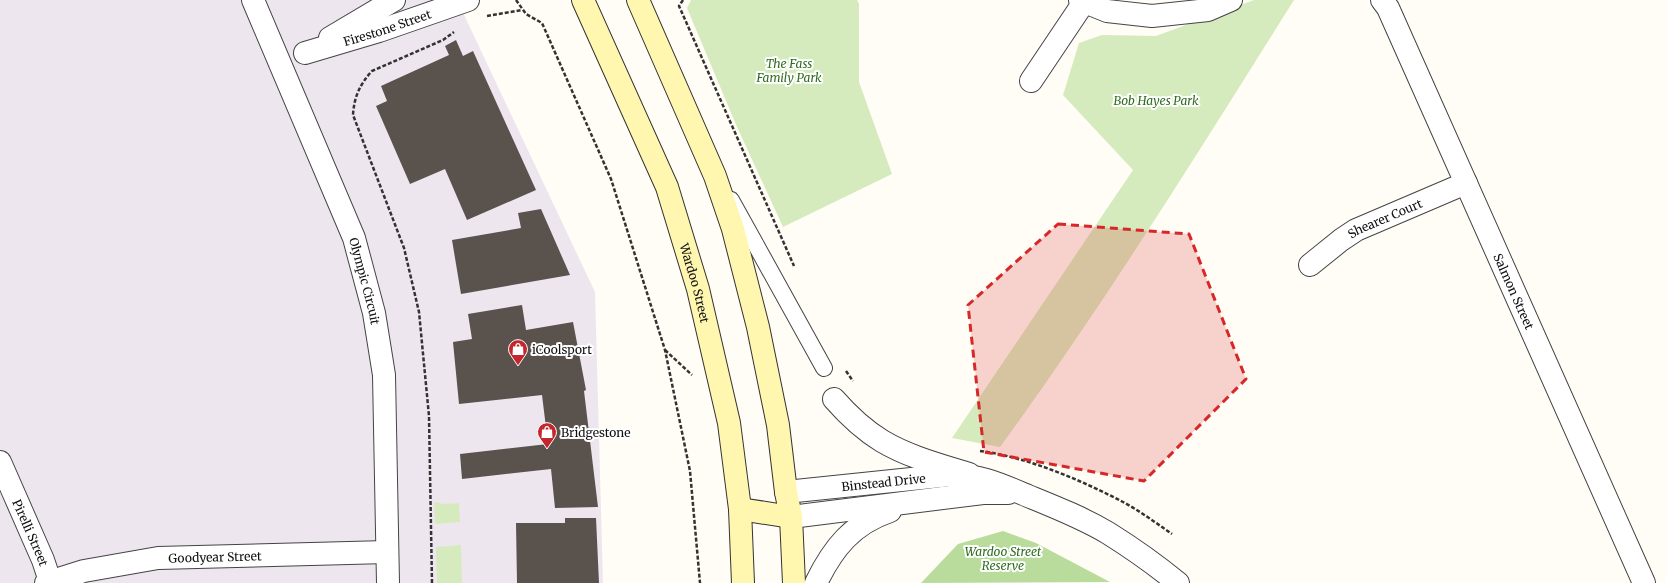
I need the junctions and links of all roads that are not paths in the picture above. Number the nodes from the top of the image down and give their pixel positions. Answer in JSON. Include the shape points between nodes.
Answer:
{"nodes":[{"id":1,"x":253,"y":0,"type":"edge"},
{"id":2,"x":394,"y":0,"type":"edge"},
{"id":3,"x":468,"y":0,"type":"edge"},
{"id":4,"x":583,"y":0,"type":"edge"},
{"id":5,"x":638,"y":0,"type":"edge"},
{"id":6,"x":1231,"y":0,"type":"edge"},
{"id":7,"x":1382,"y":0,"type":"edge"},
{"id":8,"x":1082,"y":1,"type":"edge"},
{"id":9,"x":305,"y":53,"type":"junction"},
{"id":10,"x":281,"y":64,"type":"junction"},
{"id":11,"x":1031,"y":81,"type":"dead end"},
{"id":12,"x":706,"y":154,"type":"junction"},
{"id":13,"x":1466,"y":183,"type":"junction"},
{"id":14,"x":1310,"y":265,"type":"dead end"},
{"id":15,"x":824,"y":368,"type":"dead end"},
{"id":16,"x":834,"y":399,"type":"dead end"},
{"id":17,"x":0,"y":462,"type":"edge"},
{"id":18,"x":981,"y":478,"type":"junction"},
{"id":19,"x":786,"y":492,"type":"junction"},
{"id":20,"x":942,"y":498,"type":"junction"},
{"id":21,"x":1035,"y":499,"type":"junction"},
{"id":22,"x":740,"y":509,"type":"junction"},
{"id":23,"x":791,"y":517,"type":"junction"},
{"id":24,"x":387,"y":552,"type":"junction"},
{"id":25,"x":48,"y":582,"type":"edge"},
{"id":26,"x":388,"y":583,"type":"edge"},
{"id":27,"x":743,"y":583,"type":"edge"},
{"id":28,"x":794,"y":583,"type":"edge"},
{"id":29,"x":816,"y":583,"type":"edge"},
{"id":30,"x":1178,"y":583,"type":"edge"},
{"id":31,"x":1644,"y":583,"type":"edge"}],
"edges":[{"from":1,"to":10,"type":"street","name":"Olympic Circuit"},
{"from":2,"to":9,"type":"street","name":"Firestone Street"},
{"from":3,"to":9,"type":"street","name":"Firestone Street"},
{"from":4,"to":22,"type":"main road","name":"Wardoo Street","via":[[667,187],[698,289],[715,360],[729,423]]},
{"from":5,"to":12,"type":"main road"},
{"from":6,"to":8,"type":"street","via":[[1208,10],[1152,16],[1107,11]]},
{"from":7,"to":13,"type":"street","name":"Salmon Street","via":[[1388,8]]},
{"from":8,"to":11,"type":"street"},
{"from":9,"to":10,"type":"street","name":"Firestone Street"},
{"from":10,"to":24,"type":"street","name":"Olympic Circuit","via":[[354,238],[374,313],[384,375]]},
{"from":12,"to":15,"type":"lane"},
{"from":12,"to":19,"type":"main road","via":[[733,229],[758,327],[778,424]]},
{"from":13,"to":14,"type":"street","name":"Shearer Court","via":[[1356,230]]},
{"from":13,"to":31,"type":"street","name":"Salmon Street"},
{"from":16,"to":18,"type":"street","name":"Binstead Drive","via":[[857,422],[883,442],[918,457]]},
{"from":17,"to":25,"type":"street","name":"Pirelli Street","via":[[43,560]]},
{"from":18,"to":19,"type":"street","name":"Binstead Drive","via":[[963,474]]},
{"from":18,"to":21,"type":"street","name":"Binstead Drive"},
{"from":19,"to":22,"type":"main road"},
{"from":19,"to":23,"type":"main road"},
{"from":20,"to":21,"type":"street","name":"Binstead Drive","via":[[995,492]]},
{"from":20,"to":23,"type":"street","name":"Binstead Drive"},
{"from":20,"to":29,"type":"street","name":"Binstead Drive","via":[[890,511],[864,523],[846,536],[834,550]]},
{"from":21,"to":30,"type":"street","name":"Binstead Drive","via":[[1108,533]]},
{"from":22,"to":23,"type":"main road"},
{"from":22,"to":27,"type":"main road","name":"Wardoo Street"},
{"from":23,"to":28,"type":"main road"},
{"from":24,"to":25,"type":"street","name":"Goodyear Street","via":[[158,558],[84,571]]},
{"from":24,"to":26,"type":"street","name":"Olympic Circuit"}]}
